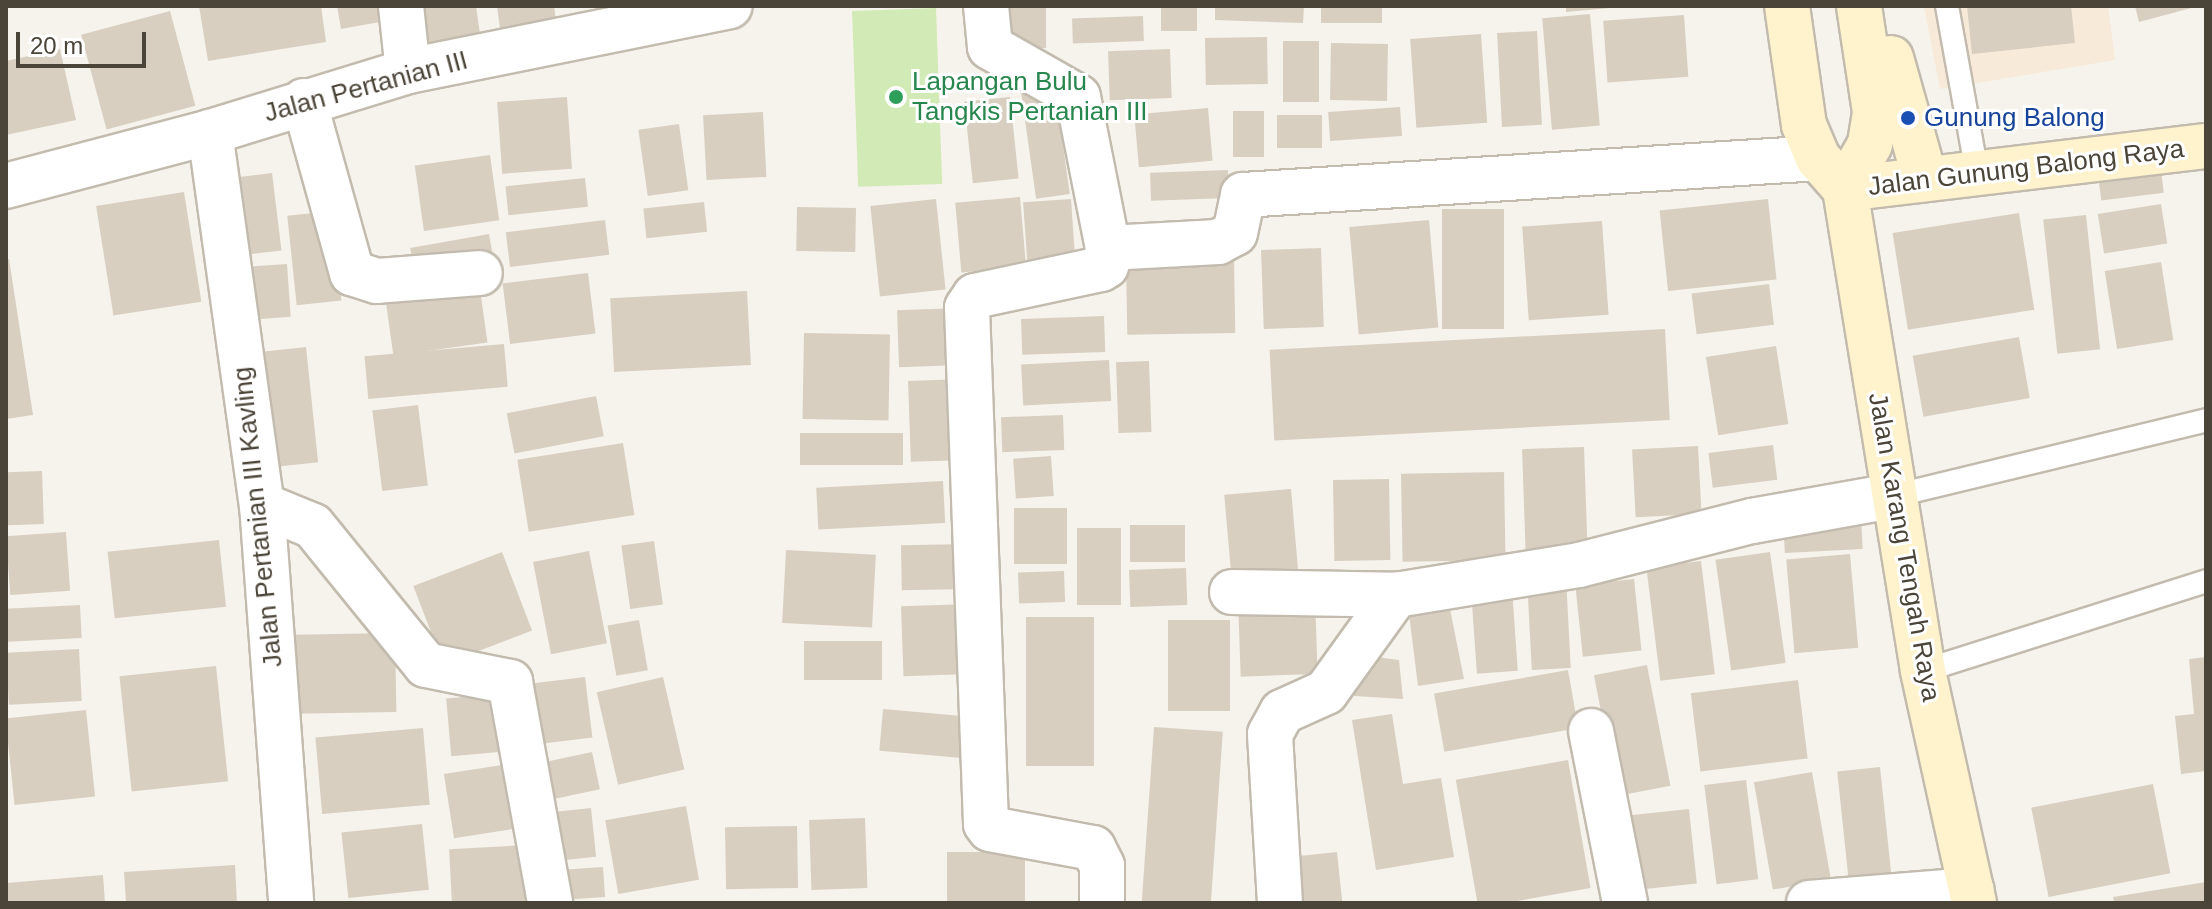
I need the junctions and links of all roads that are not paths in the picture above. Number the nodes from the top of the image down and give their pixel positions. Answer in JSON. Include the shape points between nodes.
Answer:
{"nodes":[{"id":1,"x":401,"y":6,"type":"edge"},
{"id":2,"x":730,"y":6,"type":"edge"},
{"id":3,"x":986,"y":6,"type":"edge"},
{"id":4,"x":1787,"y":6,"type":"edge"},
{"id":5,"x":1859,"y":6,"type":"edge"},
{"id":6,"x":1865,"y":6,"type":"edge"},
{"id":7,"x":1947,"y":6,"type":"edge"},
{"id":8,"x":408,"y":71,"type":"junction"},
{"id":9,"x":304,"y":101,"type":"junction"},
{"id":10,"x":210,"y":132,"type":"junction"},
{"id":11,"x":2206,"y":146,"type":"edge"},
{"id":12,"x":1977,"y":173,"type":"junction"},
{"id":13,"x":1832,"y":174,"type":"junction"},
{"id":14,"x":1925,"y":179,"type":"junction"},
{"id":15,"x":6,"y":186,"type":"edge"},
{"id":16,"x":1108,"y":248,"type":"junction"},
{"id":17,"x":480,"y":273,"type":"dead end"},
{"id":18,"x":2206,"y":420,"type":"edge"},
{"id":19,"x":1893,"y":496,"type":"junction"},
{"id":20,"x":262,"y":505,"type":"junction"},
{"id":21,"x":2206,"y":581,"type":"edge"},
{"id":22,"x":1232,"y":592,"type":"dead end"},
{"id":23,"x":1396,"y":595,"type":"junction"},
{"id":24,"x":1923,"y":671,"type":"junction"},
{"id":25,"x":1591,"y":731,"type":"dead end"},
{"id":26,"x":1972,"y":896,"type":"edge"},
{"id":27,"x":291,"y":903,"type":"edge"},
{"id":28,"x":550,"y":903,"type":"edge"},
{"id":29,"x":1102,"y":903,"type":"edge"},
{"id":30,"x":1280,"y":903,"type":"edge"},
{"id":31,"x":1625,"y":903,"type":"edge"},
{"id":32,"x":1809,"y":903,"type":"edge"}],
"edges":[{"from":1,"to":8,"type":"street"},
{"from":2,"to":8,"type":"street","name":"Jalan Pertanian III"},
{"from":3,"to":16,"type":"street","via":[[990,47],[1078,97]]},
{"from":4,"to":13,"type":"main road","name":"Jalan Karang Tengah Raya","via":[[1804,125]]},
{"from":5,"to":13,"type":"main road","via":[[1875,112],[1870,144]]},
{"from":6,"to":14,"type":"main road","via":[[1886,38]]},
{"from":7,"to":12,"type":"lane"},
{"from":8,"to":9,"type":"street","name":"Jalan Pertanian III"},
{"from":9,"to":10,"type":"street","name":"Jalan Pertanian III"},
{"from":9,"to":17,"type":"street","via":[[352,273],[377,281]]},
{"from":10,"to":15,"type":"street","name":"Jalan Pertanian III"},
{"from":10,"to":20,"type":"street","name":"Jalan Pertanian III Kavling"},
{"from":11,"to":12,"type":"main road","name":"Jalan Gunung Balong Raya"},
{"from":12,"to":14,"type":"main road","name":"Jalan Gunung Balong Raya"},
{"from":13,"to":14,"type":"main road","name":"Jalan Gunung Balong Raya"},
{"from":13,"to":16,"type":"street","via":[[1243,195],[1235,233],[1218,242]]},
{"from":13,"to":19,"type":"main road","name":"Jalan Karang Tengah Raya"},
{"from":16,"to":29,"type":"street","via":[[1101,269],[975,296],[964,327],[986,824],[990,829],[1093,848],[1102,866]]},
{"from":18,"to":19,"type":"lane"},
{"from":19,"to":23,"type":"street","via":[[1752,521],[1579,565]]},
{"from":19,"to":24,"type":"main road","name":"Jalan Karang Tengah Raya"},
{"from":20,"to":27,"type":"street","name":"Jalan Pertanian III Kavling"},
{"from":20,"to":28,"type":"street","via":[[313,526],[426,665],[510,682]]},
{"from":21,"to":24,"type":"lane"},
{"from":22,"to":23,"type":"street"},
{"from":23,"to":30,"type":"street","via":[[1326,692],[1282,712],[1270,734]]},
{"from":24,"to":26,"type":"main road","name":"Jalan Karang Tengah Raya"},
{"from":25,"to":31,"type":"street"},
{"from":26,"to":32,"type":"street"}]}
